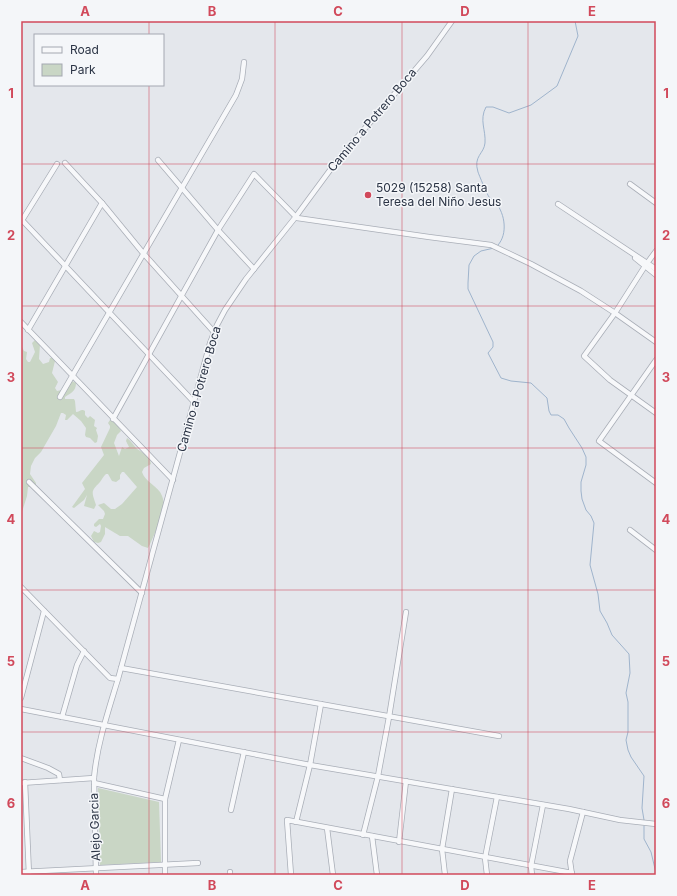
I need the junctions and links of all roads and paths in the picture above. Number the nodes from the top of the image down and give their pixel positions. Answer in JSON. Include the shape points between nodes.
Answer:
{"nodes":[{"id":1,"x":452,"y":21,"type":"edge"},
{"id":2,"x":244,"y":62,"type":"dead end"},
{"id":3,"x":158,"y":160,"type":"dead end"},
{"id":4,"x":65,"y":163,"type":"dead end"},
{"id":5,"x":57,"y":164,"type":"dead end"},
{"id":6,"x":630,"y":184,"type":"dead end"},
{"id":7,"x":182,"y":187,"type":"junction"},
{"id":8,"x":102,"y":203,"type":"junction"},
{"id":9,"x":656,"y":203,"type":"edge"},
{"id":10,"x":558,"y":204,"type":"dead end"},
{"id":11,"x":296,"y":217,"type":"junction"},
{"id":12,"x":21,"y":221,"type":"edge"},
{"id":13,"x":218,"y":230,"type":"junction"},
{"id":14,"x":656,"y":251,"type":"edge"},
{"id":15,"x":143,"y":253,"type":"junction"},
{"id":16,"x":646,"y":265,"type":"junction"},
{"id":17,"x":66,"y":266,"type":"junction"},
{"id":18,"x":254,"y":269,"type":"junction"},
{"id":19,"x":656,"y":269,"type":"edge"},
{"id":20,"x":656,"y":275,"type":"edge"},
{"id":21,"x":181,"y":295,"type":"junction"},
{"id":22,"x":109,"y":313,"type":"junction"},
{"id":23,"x":616,"y":313,"type":"junction"},
{"id":24,"x":21,"y":322,"type":"edge"},
{"id":25,"x":28,"y":330,"type":"junction"},
{"id":26,"x":214,"y":332,"type":"junction"},
{"id":27,"x":656,"y":342,"type":"edge"},
{"id":28,"x":148,"y":354,"type":"junction"},
{"id":29,"x":656,"y":360,"type":"edge"},
{"id":30,"x":72,"y":376,"type":"junction"},
{"id":31,"x":631,"y":395,"type":"junction"},
{"id":32,"x":60,"y":397,"type":"dead end"},
{"id":33,"x":194,"y":402,"type":"junction"},
{"id":34,"x":656,"y":413,"type":"edge"},
{"id":35,"x":113,"y":418,"type":"junction"},
{"id":36,"x":173,"y":480,"type":"junction"},
{"id":37,"x":30,"y":482,"type":"dead end"},
{"id":38,"x":656,"y":483,"type":"edge"},
{"id":39,"x":630,"y":530,"type":"dead end"},
{"id":40,"x":656,"y":550,"type":"edge"},
{"id":41,"x":21,"y":587,"type":"edge"},
{"id":42,"x":142,"y":593,"type":"junction"},
{"id":43,"x":44,"y":611,"type":"junction"},
{"id":44,"x":406,"y":612,"type":"dead end"},
{"id":45,"x":84,"y":651,"type":"junction"},
{"id":46,"x":122,"y":668,"type":"junction"},
{"id":47,"x":118,"y":679,"type":"junction"},
{"id":48,"x":21,"y":698,"type":"edge"},
{"id":49,"x":321,"y":704,"type":"junction"},
{"id":50,"x":21,"y":708,"type":"edge"},
{"id":51,"x":62,"y":717,"type":"junction"},
{"id":52,"x":389,"y":717,"type":"junction"},
{"id":53,"x":103,"y":725,"type":"junction"},
{"id":54,"x":499,"y":736,"type":"dead end"},
{"id":55,"x":179,"y":740,"type":"junction"},
{"id":56,"x":244,"y":752,"type":"junction"},
{"id":57,"x":21,"y":758,"type":"edge"},
{"id":58,"x":310,"y":765,"type":"junction"},
{"id":59,"x":378,"y":776,"type":"junction"},
{"id":60,"x":60,"y":780,"type":"junction"},
{"id":61,"x":94,"y":781,"type":"junction"},
{"id":62,"x":406,"y":781,"type":"junction"},
{"id":63,"x":23,"y":782,"type":"edge"},
{"id":64,"x":452,"y":789,"type":"junction"},
{"id":65,"x":497,"y":797,"type":"junction"},
{"id":66,"x":165,"y":799,"type":"junction"},
{"id":67,"x":543,"y":805,"type":"junction"},
{"id":68,"x":231,"y":810,"type":"dead end"},
{"id":69,"x":583,"y":812,"type":"junction"},
{"id":70,"x":296,"y":822,"type":"junction"},
{"id":71,"x":656,"y":824,"type":"edge"},
{"id":72,"x":327,"y":828,"type":"junction"},
{"id":73,"x":363,"y":835,"type":"junction"},
{"id":74,"x":372,"y":836,"type":"junction"},
{"id":75,"x":399,"y":842,"type":"junction"},
{"id":76,"x":442,"y":849,"type":"junction"},
{"id":77,"x":486,"y":858,"type":"junction"},
{"id":78,"x":198,"y":863,"type":"dead end"},
{"id":79,"x":165,"y":865,"type":"junction"},
{"id":80,"x":531,"y":866,"type":"junction"},
{"id":81,"x":96,"y":868,"type":"junction"},
{"id":82,"x":21,"y":872,"type":"edge"},
{"id":83,"x":29,"y":873,"type":"edge"},
{"id":84,"x":572,"y":874,"type":"edge"},
{"id":85,"x":96,"y":875,"type":"edge"},
{"id":86,"x":165,"y":875,"type":"edge"},
{"id":87,"x":291,"y":875,"type":"edge"},
{"id":88,"x":333,"y":875,"type":"edge"},
{"id":89,"x":377,"y":875,"type":"edge"},
{"id":90,"x":445,"y":875,"type":"edge"},
{"id":91,"x":487,"y":875,"type":"edge"},
{"id":92,"x":532,"y":875,"type":"edge"}],
"edges":[{"from":1,"to":11,"type":"street","name":"Camino a Potrero Boca","via":[[427,56],[336,162]]},
{"from":2,"to":7,"type":"street","via":[[242,79],[236,95]]},
{"from":3,"to":7,"type":"street"},
{"from":4,"to":8,"type":"street"},
{"from":5,"to":12,"type":"street"},
{"from":6,"to":9,"type":"street"},
{"from":7,"to":13,"type":"street"},
{"from":7,"to":15,"type":"street"},
{"from":8,"to":15,"type":"street"},
{"from":8,"to":17,"type":"street"},
{"from":10,"to":16,"type":"street"},
{"from":11,"to":13,"type":"street","via":[[254,174]]},
{"from":11,"to":18,"type":"street","name":"Camino a Potrero Boca"},
{"from":11,"to":23,"type":"street","via":[[486,244],[555,276]]},
{"from":12,"to":17,"type":"street"},
{"from":13,"to":18,"type":"street"},
{"from":13,"to":21,"type":"street"},
{"from":14,"to":16,"type":"street"},
{"from":15,"to":21,"type":"street"},
{"from":15,"to":22,"type":"street"},
{"from":16,"to":19,"type":"street"},
{"from":16,"to":20,"type":"street"},
{"from":16,"to":23,"type":"street"},
{"from":17,"to":22,"type":"street"},
{"from":17,"to":25,"type":"street"},
{"from":18,"to":26,"type":"street","name":"Camino a Potrero Boca","via":[[225,310]]},
{"from":21,"to":26,"type":"street"},
{"from":21,"to":28,"type":"street"},
{"from":22,"to":28,"type":"street"},
{"from":22,"to":30,"type":"street"},
{"from":23,"to":27,"type":"street"},
{"from":23,"to":31,"type":"street","via":[[584,356]]},
{"from":24,"to":25,"type":"street"},
{"from":25,"to":30,"type":"street"},
{"from":26,"to":33,"type":"street","name":"Camino a Potrero Boca"},
{"from":28,"to":33,"type":"street"},
{"from":28,"to":35,"type":"street"},
{"from":29,"to":31,"type":"street"},
{"from":30,"to":32,"type":"street"},
{"from":30,"to":35,"type":"street"},
{"from":31,"to":34,"type":"street"},
{"from":31,"to":38,"type":"street","via":[[599,441]]},
{"from":33,"to":36,"type":"street","name":"Camino a Potrero Boca"},
{"from":35,"to":36,"type":"street"},
{"from":36,"to":42,"type":"street","name":"Camino a Potrero Boca"},
{"from":37,"to":42,"type":"street"},
{"from":39,"to":40,"type":"street"},
{"from":41,"to":43,"type":"street"},
{"from":42,"to":46,"type":"street","name":"Camino a Potrero Boca"},
{"from":43,"to":45,"type":"street"},
{"from":43,"to":48,"type":"street"},
{"from":44,"to":52,"type":"street"},
{"from":45,"to":47,"type":"street","via":[[110,678]]},
{"from":45,"to":51,"type":"street","via":[[77,665]]},
{"from":46,"to":47,"type":"street","name":"Camino a Potrero Boca"},
{"from":46,"to":49,"type":"street"},
{"from":47,"to":53,"type":"street","name":"Camino a Potrero Boca"},
{"from":49,"to":52,"type":"street"},
{"from":49,"to":58,"type":"street"},
{"from":50,"to":51,"type":"street"},
{"from":51,"to":53,"type":"street"},
{"from":52,"to":54,"type":"street"},
{"from":52,"to":59,"type":"street"},
{"from":53,"to":55,"type":"street"},
{"from":53,"to":61,"type":"street","name":"Camino a Potrero Boca"},
{"from":55,"to":56,"type":"street"},
{"from":55,"to":66,"type":"street"},
{"from":56,"to":58,"type":"street"},
{"from":56,"to":68,"type":"street"},
{"from":57,"to":60,"type":"street","via":[[59,774]]},
{"from":58,"to":59,"type":"street"},
{"from":58,"to":70,"type":"street"},
{"from":59,"to":62,"type":"street"},
{"from":59,"to":73,"type":"street"},
{"from":60,"to":61,"type":"street"},
{"from":60,"to":63,"type":"street"},
{"from":61,"to":66,"type":"street"},
{"from":61,"to":81,"type":"street","name":"Alejo Garcia"},
{"from":62,"to":64,"type":"street"},
{"from":62,"to":75,"type":"street"},
{"from":63,"to":83,"type":"street"},
{"from":64,"to":65,"type":"street"},
{"from":64,"to":76,"type":"street"},
{"from":65,"to":67,"type":"street"},
{"from":65,"to":77,"type":"street"},
{"from":66,"to":79,"type":"street"},
{"from":67,"to":69,"type":"street"},
{"from":67,"to":80,"type":"street"},
{"from":69,"to":71,"type":"street"},
{"from":69,"to":84,"type":"street","via":[[571,860]]},
{"from":70,"to":72,"type":"street"},
{"from":70,"to":87,"type":"street","via":[[287,820]]},
{"from":72,"to":73,"type":"street"},
{"from":72,"to":88,"type":"street"},
{"from":73,"to":74,"type":"street"},
{"from":74,"to":75,"type":"street"},
{"from":74,"to":89,"type":"street"},
{"from":75,"to":76,"type":"street"},
{"from":76,"to":77,"type":"street"},
{"from":76,"to":90,"type":"street"},
{"from":77,"to":80,"type":"street"},
{"from":77,"to":91,"type":"street"},
{"from":78,"to":79,"type":"street"},
{"from":79,"to":81,"type":"street"},
{"from":79,"to":86,"type":"street"},
{"from":80,"to":84,"type":"street"},
{"from":80,"to":92,"type":"street"},
{"from":81,"to":83,"type":"street"},
{"from":81,"to":85,"type":"street","name":"Alejo Garcia"},
{"from":82,"to":83,"type":"street"}]}
